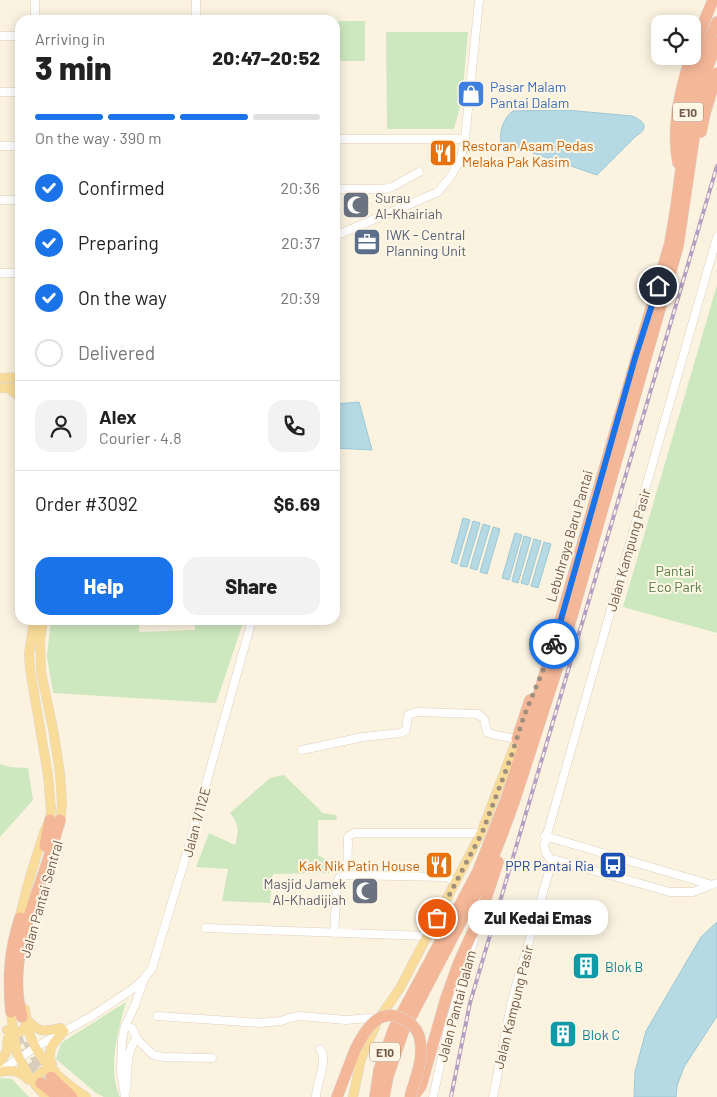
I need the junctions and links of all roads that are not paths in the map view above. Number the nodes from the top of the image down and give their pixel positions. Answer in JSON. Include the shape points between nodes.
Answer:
{"nodes":[{"id":1,"x":35,"y":0,"type":"edge"},
{"id":2,"x":196,"y":0,"type":"edge"},
{"id":3,"x":479,"y":0,"type":"edge"},
{"id":4,"x":713,"y":0,"type":"edge"},
{"id":5,"x":35,"y":15,"type":"edge"},
{"id":6,"x":196,"y":15,"type":"edge"},
{"id":7,"x":717,"y":22,"type":"edge"},
{"id":8,"x":0,"y":36,"type":"edge"},
{"id":9,"x":15,"y":36,"type":"edge"},
{"id":10,"x":717,"y":42,"type":"edge"},
{"id":11,"x":702,"y":53,"type":"edge"},
{"id":12,"x":689,"y":65,"type":"edge"},
{"id":13,"x":717,"y":74,"type":"edge"},
{"id":14,"x":0,"y":92,"type":"edge"},
{"id":15,"x":15,"y":92,"type":"edge"},
{"id":16,"x":340,"y":139,"type":"edge"},
{"id":17,"x":465,"y":139,"type":"junction"},
{"id":18,"x":0,"y":146,"type":"edge"},
{"id":19,"x":14,"y":146,"type":"dead end"},
{"id":20,"x":418,"y":172,"type":"dead end"},
{"id":21,"x":685,"y":175,"type":"junction"},
{"id":22,"x":340,"y":189,"type":"edge"},
{"id":23,"x":0,"y":200,"type":"edge"},
{"id":24,"x":15,"y":200,"type":"edge"},
{"id":25,"x":340,"y":234,"type":"edge"},
{"id":26,"x":717,"y":237,"type":"edge"},
{"id":27,"x":0,"y":273,"type":"edge"},
{"id":28,"x":15,"y":273,"type":"edge"},
{"id":29,"x":15,"y":377,"type":"edge"},
{"id":30,"x":0,"y":378,"type":"edge"},
{"id":31,"x":4,"y":388,"type":"edge"},
{"id":32,"x":15,"y":394,"type":"edge"},
{"id":33,"x":33,"y":625,"type":"edge"},
{"id":34,"x":42,"y":625,"type":"edge"},
{"id":35,"x":251,"y":625,"type":"edge"},
{"id":36,"x":552,"y":648,"type":"junction"},
{"id":37,"x":29,"y":654,"type":"junction"},
{"id":38,"x":40,"y":654,"type":"junction"},
{"id":39,"x":53,"y":729,"type":"junction"},
{"id":40,"x":41,"y":731,"type":"junction"},
{"id":41,"x":517,"y":738,"type":"junction"},
{"id":42,"x":302,"y":750,"type":"dead end"},
{"id":43,"x":55,"y":820,"type":"junction"},
{"id":44,"x":482,"y":833,"type":"junction"},
{"id":45,"x":545,"y":836,"type":"junction"},
{"id":46,"x":500,"y":840,"type":"junction"},
{"id":47,"x":552,"y":860,"type":"junction"},
{"id":48,"x":347,"y":875,"type":"junction"},
{"id":49,"x":456,"y":882,"type":"junction"},
{"id":50,"x":715,"y":884,"type":"edge"},
{"id":51,"x":481,"y":914,"type":"junction"},
{"id":52,"x":206,"y":928,"type":"dead end"},
{"id":53,"x":334,"y":933,"type":"junction"},
{"id":54,"x":428,"y":936,"type":"junction"},
{"id":55,"x":143,"y":980,"type":"junction"},
{"id":56,"x":20,"y":1016,"type":"junction"},
{"id":57,"x":157,"y":1016,"type":"dead end"},
{"id":58,"x":378,"y":1020,"type":"junction"},
{"id":59,"x":125,"y":1026,"type":"junction"},
{"id":60,"x":7,"y":1030,"type":"junction"},
{"id":61,"x":62,"y":1030,"type":"junction"},
{"id":62,"x":137,"y":1039,"type":"junction"},
{"id":63,"x":35,"y":1046,"type":"junction"},
{"id":64,"x":320,"y":1049,"type":"dead end"},
{"id":65,"x":18,"y":1057,"type":"junction"},
{"id":66,"x":212,"y":1058,"type":"dead end"},
{"id":67,"x":0,"y":1064,"type":"edge"},
{"id":68,"x":0,"y":1072,"type":"edge"},
{"id":69,"x":47,"y":1084,"type":"edge"},
{"id":70,"x":354,"y":1092,"type":"edge"},
{"id":71,"x":58,"y":1097,"type":"edge"},
{"id":72,"x":72,"y":1097,"type":"edge"},
{"id":73,"x":86,"y":1097,"type":"edge"},
{"id":74,"x":125,"y":1097,"type":"edge"},
{"id":75,"x":316,"y":1097,"type":"edge"},
{"id":76,"x":337,"y":1097,"type":"edge"},
{"id":77,"x":345,"y":1097,"type":"edge"},
{"id":78,"x":375,"y":1097,"type":"edge"},
{"id":79,"x":384,"y":1097,"type":"edge"},
{"id":80,"x":412,"y":1097,"type":"edge"},
{"id":81,"x":432,"y":1097,"type":"edge"},
{"id":82,"x":493,"y":1097,"type":"edge"}],
"edges":[{"from":1,"to":5,"type":"street"},
{"from":2,"to":6,"type":"street"},
{"from":3,"to":17,"type":"street"},
{"from":4,"to":11,"type":"highway"},
{"from":7,"to":11,"type":"highway","name":"Lebuhraya Baru Pantai","number":"E10"},
{"from":8,"to":9,"type":"street"},
{"from":10,"to":11,"type":"highway","name":"Lebuhraya Baru Pantai","number":"E10"},
{"from":11,"to":21,"type":"highway","name":"Lebuhraya Baru Pantai","number":"E10","via":[[704,77]]},
{"from":12,"to":21,"type":"highway","via":[[680,98],[675,148]]},
{"from":13,"to":21,"type":"highway","via":[[705,113],[697,161]]},
{"from":14,"to":15,"type":"street"},
{"from":16,"to":17,"type":"street"},
{"from":17,"to":25,"type":"street","via":[[461,158],[438,192]]},
{"from":18,"to":19,"type":"street"},
{"from":20,"to":22,"type":"street","via":[[384,189]]},
{"from":21,"to":36,"type":"highway","name":"Lebuhraya Baru Pantai","number":"E10","via":[[666,259]]},
{"from":21,"to":46,"type":"highway","name":"Lebuhraya Baru Pantai","number":"E10","via":[[678,246],[555,675]]},
{"from":23,"to":24,"type":"street"},
{"from":26,"to":45,"type":"street","name":"Jalan Kampung Pasir"},
{"from":27,"to":28,"type":"street"},
{"from":29,"to":30,"type":"main road"},
{"from":31,"to":32,"type":"main road"},
{"from":33,"to":37,"type":"main road","name":"Jalan Pantai Sentral"},
{"from":34,"to":38,"type":"main road","name":"Jalan Pantai Sentral"},
{"from":35,"to":55,"type":"street","name":"Jalan 1/112E","via":[[163,936],[152,968]]},
{"from":36,"to":41,"type":"highway"},
{"from":36,"to":78,"type":"highway","name":"Lebuhraya Baru Pantai","number":"E10","via":[[492,838],[478,871],[394,1028],[379,1070]]},
{"from":37,"to":38,"type":"main road"},
{"from":37,"to":40,"type":"main road","name":"Jalan Pantai Sentral"},
{"from":38,"to":39,"type":"main road","name":"Jalan Pantai Sentral"},
{"from":39,"to":40,"type":"main road"},
{"from":39,"to":43,"type":"main road","name":"Jalan Pantai Sentral","via":[[61,790]]},
{"from":40,"to":43,"type":"main road","name":"Jalan Pantai Sentral"},
{"from":41,"to":42,"type":"street","via":[[487,732],[484,719],[478,714],[417,712],[407,717],[406,730],[401,733]]},
{"from":41,"to":44,"type":"main road"},
{"from":43,"to":56,"type":"highway","via":[[52,850],[19,952],[17,992]]},
{"from":43,"to":60,"type":"main road","name":"Jalan Pantai Sentral","via":[[45,830],[5,945],[2,1001]]},
{"from":44,"to":48,"type":"street","via":[[354,833],[348,837]]},
{"from":44,"to":49,"type":"main road"},
{"from":45,"to":47,"type":"street","via":[[544,849]]},
{"from":45,"to":50,"type":"street"},
{"from":46,"to":51,"type":"highway","via":[[498,860]]},
{"from":46,"to":79,"type":"highway","name":"Lebuhraya Baru Pantai","number":"E10","via":[[487,872],[403,1032]]},
{"from":47,"to":50,"type":"street","via":[[670,892],[693,892]]},
{"from":47,"to":82,"type":"street","name":"Jalan Kampung Pasir","via":[[512,1000]]},
{"from":48,"to":49,"type":"street","via":[[446,877]]},
{"from":48,"to":53,"type":"street","via":[[339,878]]},
{"from":49,"to":54,"type":"main road"},
{"from":51,"to":80,"type":"highway","via":[[446,998],[421,1086]]},
{"from":51,"to":81,"type":"street","name":"Jalan Pantai Dalam"},
{"from":52,"to":53,"type":"street"},
{"from":53,"to":54,"type":"street"},
{"from":54,"to":58,"type":"main road","via":[[400,988]]},
{"from":55,"to":59,"type":"street"},
{"from":55,"to":61,"type":"street","name":"Jalan 1/112E","via":[[109,1004],[85,1014]]},
{"from":56,"to":60,"type":"main road","via":[[25,1027],[20,1033]]},
{"from":56,"to":61,"type":"main road","via":[[42,1031]]},
{"from":56,"to":63,"type":"main road","name":"Jalan Pantai Sentral"},
{"from":57,"to":58,"type":"street","via":[[260,1023],[281,1022],[300,1016]]},
{"from":58,"to":70,"type":"main road","via":[[361,1059]]},
{"from":59,"to":62,"type":"street","via":[[132,1028]]},
{"from":59,"to":74,"type":"street","via":[[121,1071]]},
{"from":60,"to":65,"type":"main road","name":"Jalan Pantai Sentral"},
{"from":60,"to":67,"type":"main road","via":[[8,1044]]},
{"from":61,"to":63,"type":"street","name":"Jalan 1/112E"},
{"from":61,"to":69,"type":"main road","via":[[49,1049],[51,1062]]},
{"from":62,"to":66,"type":"street","via":[[157,1056]]},
{"from":62,"to":74,"type":"street","via":[[129,1053]]},
{"from":63,"to":65,"type":"street","name":"Jalan 1/112E"},
{"from":63,"to":69,"type":"main road","name":"Jalan Pantai Sentral"},
{"from":64,"to":75,"type":"street","via":[[324,1059]]},
{"from":65,"to":67,"type":"street"},
{"from":65,"to":68,"type":"street"},
{"from":65,"to":69,"type":"main road","name":"Jalan Pantai Sentral"},
{"from":68,"to":69,"type":"main road","via":[[9,1070]]},
{"from":69,"to":71,"type":"highway"},
{"from":69,"to":72,"type":"highway"},
{"from":69,"to":73,"type":"main road","name":"Jalan Pantai Sentral","via":[[72,1088]]},
{"from":70,"to":77,"type":"main road"},
{"from":76,"to":80,"type":"highway","bridge":true,"via":[[362,1037],[372,1023],[387,1016],[409,1023],[420,1039],[420,1060]]}]}
